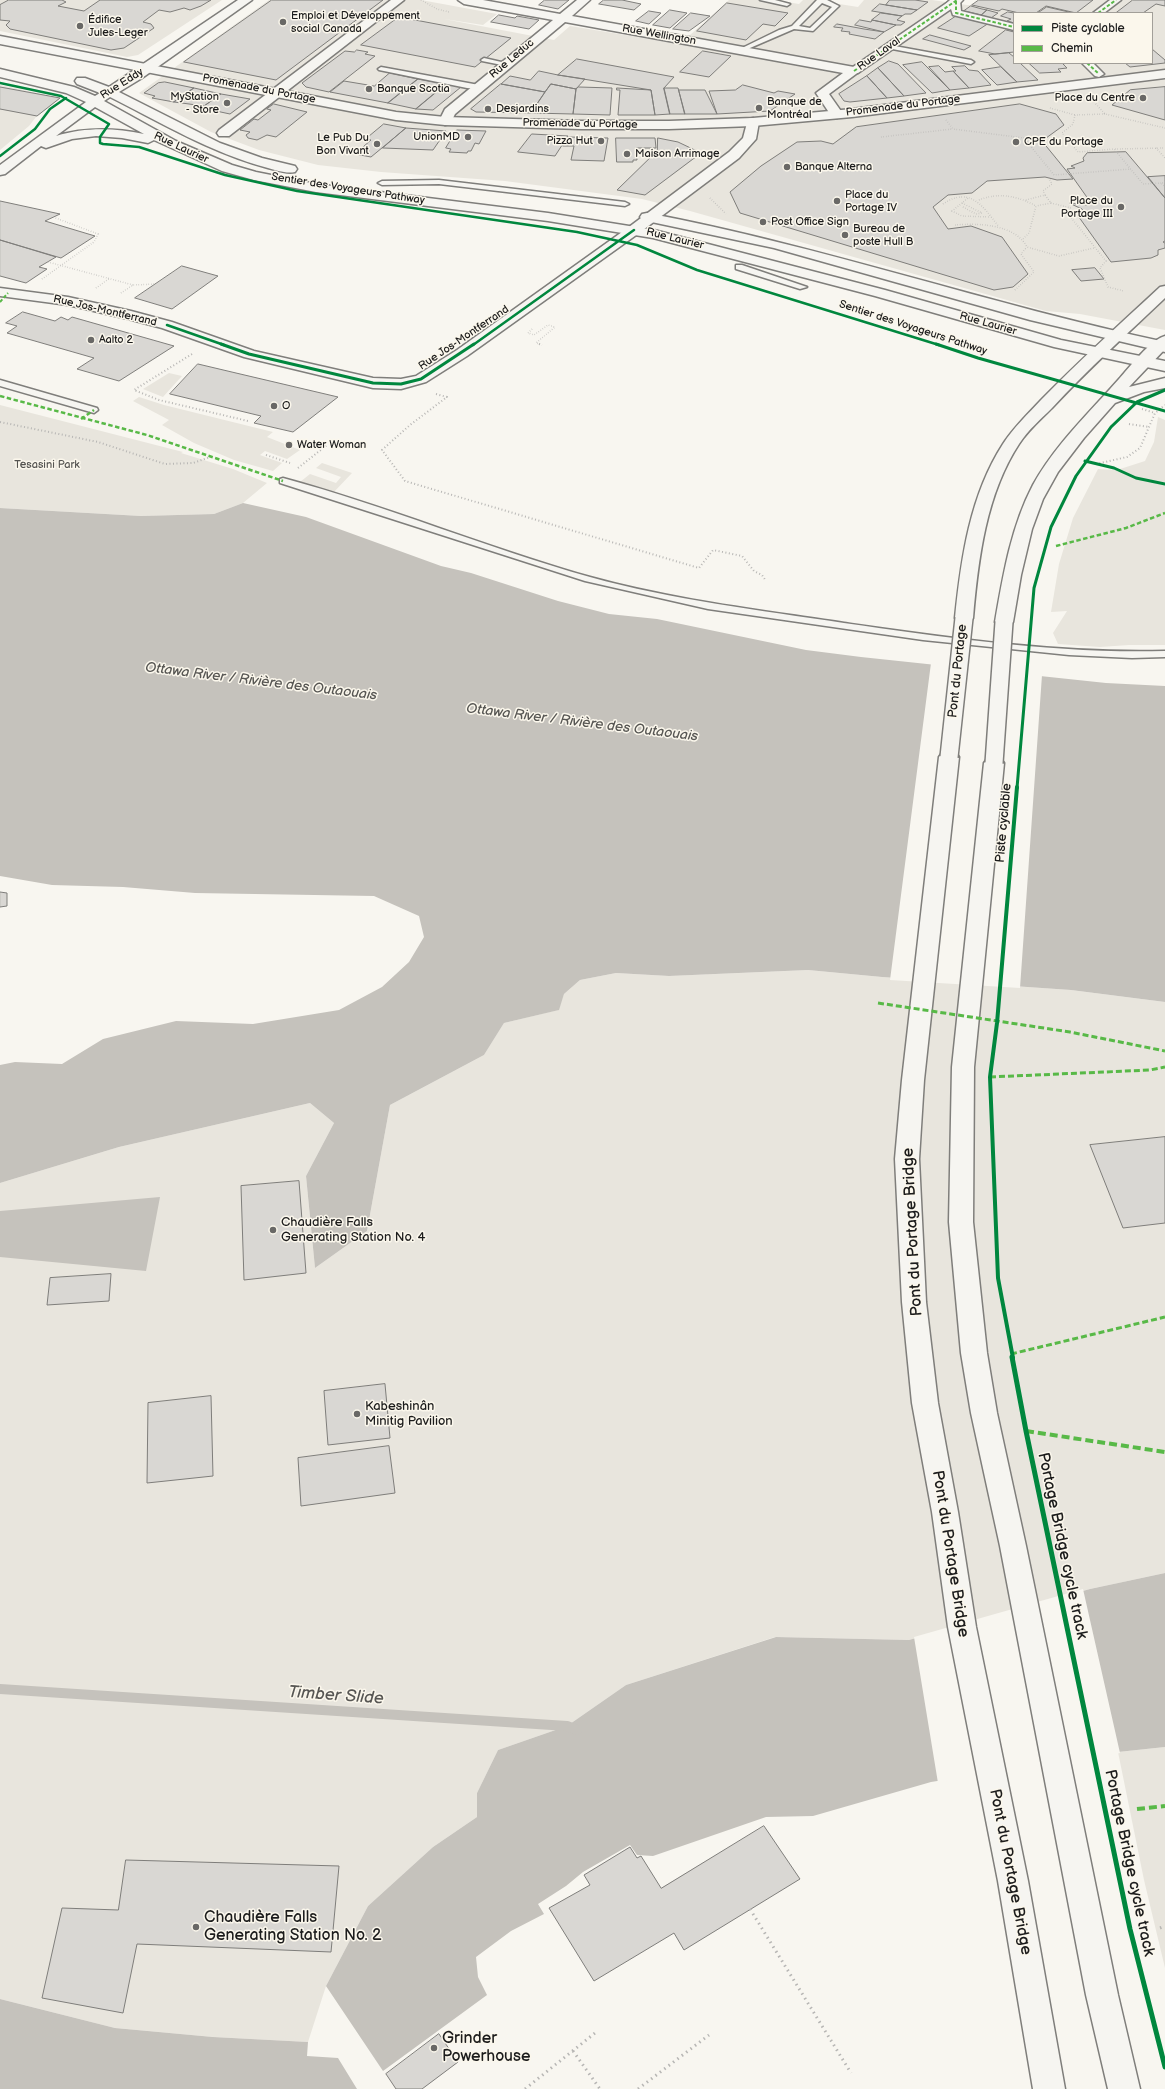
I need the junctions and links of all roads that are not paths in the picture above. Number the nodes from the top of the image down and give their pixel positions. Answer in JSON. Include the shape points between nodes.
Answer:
{"nodes":[{"id":1,"x":246,"y":0,"type":"edge"},
{"id":2,"x":398,"y":0,"type":"edge"},
{"id":3,"x":464,"y":0,"type":"edge"},
{"id":4,"x":584,"y":0,"type":"edge"},
{"id":5,"x":768,"y":0,"type":"edge"},
{"id":6,"x":955,"y":0,"type":"edge"},
{"id":7,"x":1116,"y":0,"type":"edge"},
{"id":8,"x":787,"y":4,"type":"dead end"},
{"id":9,"x":1099,"y":12,"type":"edge"},
{"id":10,"x":562,"y":18,"type":"junction"},
{"id":11,"x":794,"y":27,"type":"junction"},
{"id":12,"x":1013,"y":27,"type":"edge"},
{"id":13,"x":0,"y":40,"type":"edge"},
{"id":14,"x":889,"y":47,"type":"junction"},
{"id":15,"x":741,"y":50,"type":"junction"},
{"id":16,"x":484,"y":60,"type":"dead end"},
{"id":17,"x":970,"y":62,"type":"dead end"},
{"id":18,"x":0,"y":63,"type":"edge"},
{"id":19,"x":506,"y":64,"type":"junction"},
{"id":20,"x":1088,"y":64,"type":"edge"},
{"id":21,"x":148,"y":68,"type":"junction"},
{"id":22,"x":381,"y":69,"type":"dead end"},
{"id":23,"x":854,"y":71,"type":"junction"},
{"id":24,"x":0,"y":73,"type":"edge"},
{"id":25,"x":1099,"y":74,"type":"dead end"},
{"id":26,"x":1165,"y":74,"type":"edge"},
{"id":27,"x":479,"y":87,"type":"junction"},
{"id":28,"x":110,"y":92,"type":"junction"},
{"id":29,"x":278,"y":92,"type":"junction"},
{"id":30,"x":95,"y":101,"type":"junction"},
{"id":31,"x":837,"y":114,"type":"junction"},
{"id":32,"x":445,"y":121,"type":"junction"},
{"id":33,"x":753,"y":122,"type":"junction"},
{"id":34,"x":224,"y":133,"type":"dead end"},
{"id":35,"x":171,"y":144,"type":"junction"},
{"id":36,"x":18,"y":158,"type":"junction"},
{"id":37,"x":0,"y":171,"type":"edge"},
{"id":38,"x":304,"y":172,"type":"dead end"},
{"id":39,"x":318,"y":175,"type":"dead end"},
{"id":40,"x":382,"y":183,"type":"junction"},
{"id":41,"x":625,"y":204,"type":"dead end"},
{"id":42,"x":651,"y":218,"type":"junction"},
{"id":43,"x":634,"y":230,"type":"junction"},
{"id":44,"x":682,"y":240,"type":"junction"},
{"id":45,"x":739,"y":267,"type":"joint"},
{"id":46,"x":804,"y":287,"type":"dead end"},
{"id":47,"x":1165,"y":290,"type":"edge"},
{"id":48,"x":3,"y":296,"type":"edge"},
{"id":49,"x":1114,"y":337,"type":"junction"},
{"id":50,"x":1163,"y":345,"type":"edge"},
{"id":51,"x":1097,"y":352,"type":"junction"},
{"id":52,"x":1144,"y":362,"type":"junction"},
{"id":53,"x":1165,"y":366,"type":"edge"},
{"id":54,"x":0,"y":383,"type":"edge"},
{"id":55,"x":1165,"y":383,"type":"edge"},
{"id":56,"x":1129,"y":387,"type":"junction"},
{"id":57,"x":94,"y":410,"type":"dead end"},
{"id":58,"x":283,"y":481,"type":"road end"},
{"id":59,"x":1165,"y":654,"type":"edge"},
{"id":60,"x":921,"y":1013,"type":"joint"},
{"id":61,"x":1049,"y":2089,"type":"edge"},
{"id":62,"x":1124,"y":2089,"type":"edge"}],
"edges":[{"from":1,"to":21,"type":"main road","name":"Rue Eddy"},
{"from":2,"to":29,"type":"main road"},
{"from":3,"to":10,"type":"main road","name":"Rue Wellington"},
{"from":4,"to":10,"type":"main road","name":"Rue Leduc"},
{"from":5,"to":8,"type":"lane"},
{"from":6,"to":12,"type":"street","via":[[956,13]]},
{"from":6,"to":14,"type":"street","name":"Rue Laval"},
{"from":7,"to":9,"type":"street"},
{"from":10,"to":15,"type":"main road","name":"Rue Wellington"},
{"from":10,"to":19,"type":"main road","name":"Rue Leduc"},
{"from":11,"to":11,"type":"lane","via":[[821,0],[836,6],[812,30]]},
{"from":11,"to":15,"type":"lane"},
{"from":13,"to":21,"type":"main road","name":"Promenade du Portage"},
{"from":14,"to":17,"type":"lane"},
{"from":14,"to":23,"type":"street","name":"Rue Laval"},
{"from":15,"to":23,"type":"main road","name":"Rue Wellington"},
{"from":16,"to":19,"type":"lane"},
{"from":18,"to":28,"type":"main road","name":"Rue Laurier","via":[[66,76]]},
{"from":19,"to":27,"type":"main road","name":"Rue Leduc"},
{"from":20,"to":25,"type":"street"},
{"from":21,"to":28,"type":"main road","name":"Rue Eddy"},
{"from":21,"to":29,"type":"main road","name":"Promenade du Portage"},
{"from":22,"to":27,"type":"lane"},
{"from":23,"to":31,"type":"main road","name":"Rue Laval","via":[[822,93]]},
{"from":24,"to":30,"type":"main road","name":"Rue Laurier","via":[[54,85]]},
{"from":26,"to":31,"type":"main road","name":"Promenade du Portage"},
{"from":27,"to":32,"type":"main road","name":"Rue Leduc","via":[[450,112]]},
{"from":28,"to":30,"type":"main road","name":"Rue Eddy"},
{"from":28,"to":38,"type":"main road","name":"Rue Laurier","via":[[226,150],[275,166]]},
{"from":29,"to":32,"type":"main road","name":"Promenade du Portage","via":[[396,116]]},
{"from":29,"to":34,"type":"main road"},
{"from":30,"to":35,"type":"main road","name":"Rue Laurier"},
{"from":30,"to":36,"type":"main road","name":"Rue Eddy"},
{"from":31,"to":33,"type":"main road","name":"Promenade du Portage"},
{"from":32,"to":33,"type":"main road","name":"Promenade du Portage","via":[[661,125]]},
{"from":33,"to":42,"type":"main road","via":[[749,139],[741,150]]},
{"from":35,"to":36,"type":"main road","via":[[114,132],[88,133],[60,138]]},
{"from":35,"to":43,"type":"main road","name":"Rue Laurier","via":[[227,168],[285,182]]},
{"from":36,"to":37,"type":"main road","name":"Rue Eddy"},
{"from":39,"to":40,"type":"main road","name":"Rue Laurier"},
{"from":40,"to":41,"type":"lane","via":[[439,182]]},
{"from":40,"to":42,"type":"main road","name":"Rue Laurier","via":[[560,204]]},
{"from":42,"to":43,"type":"main road"},
{"from":42,"to":49,"type":"main road","name":"Rue Laurier","via":[[786,248]]},
{"from":43,"to":44,"type":"main road","name":"Rue Laurier"},
{"from":43,"to":48,"type":"main road","name":"Rue Jos-Montferrand","via":[[450,361],[420,379],[401,384],[373,382],[249,354],[167,325],[98,307]]},
{"from":44,"to":45,"type":"main road","via":[[712,258]]},
{"from":44,"to":51,"type":"main road","name":"Rue Laurier","via":[[1059,344]]},
{"from":45,"to":46,"type":"lane"},
{"from":47,"to":49,"type":"main road","name":"Pont du Portage"},
{"from":49,"to":50,"type":"main road","name":"Rue Laurier"},
{"from":49,"to":51,"type":"main road","name":"Pont du Portage"},
{"from":50,"to":52,"type":"main road"},
{"from":51,"to":52,"type":"main road","name":"Rue Laurier"},
{"from":51,"to":60,"type":"main road","name":"Pont du Portage","bridge":true,"via":[[1008,448],[990,484],[976,536],[964,618]]},
{"from":52,"to":53,"type":"main road","name":"Rue Laurier"},
{"from":52,"to":56,"type":"main road"},
{"from":54,"to":57,"type":"lane"},
{"from":55,"to":56,"type":"main road"},
{"from":56,"to":62,"type":"main road","bridge":true,"via":[[1107,402],[1057,462],[1035,499],[1016,554],[1004,622],[994,763],[966,1019],[962,1075],[961,1222],[974,1353],[984,1413],[1015,1554],[1102,1995]]},
{"from":58,"to":59,"type":"lane","via":[[588,579],[708,606],[923,637],[1069,652]]},
{"from":60,"to":61,"type":"main road","name":"Pont du Portage Bridge","via":[[912,1080],[908,1158],[914,1294],[925,1403],[962,1627],[1013,1882]]}]}
